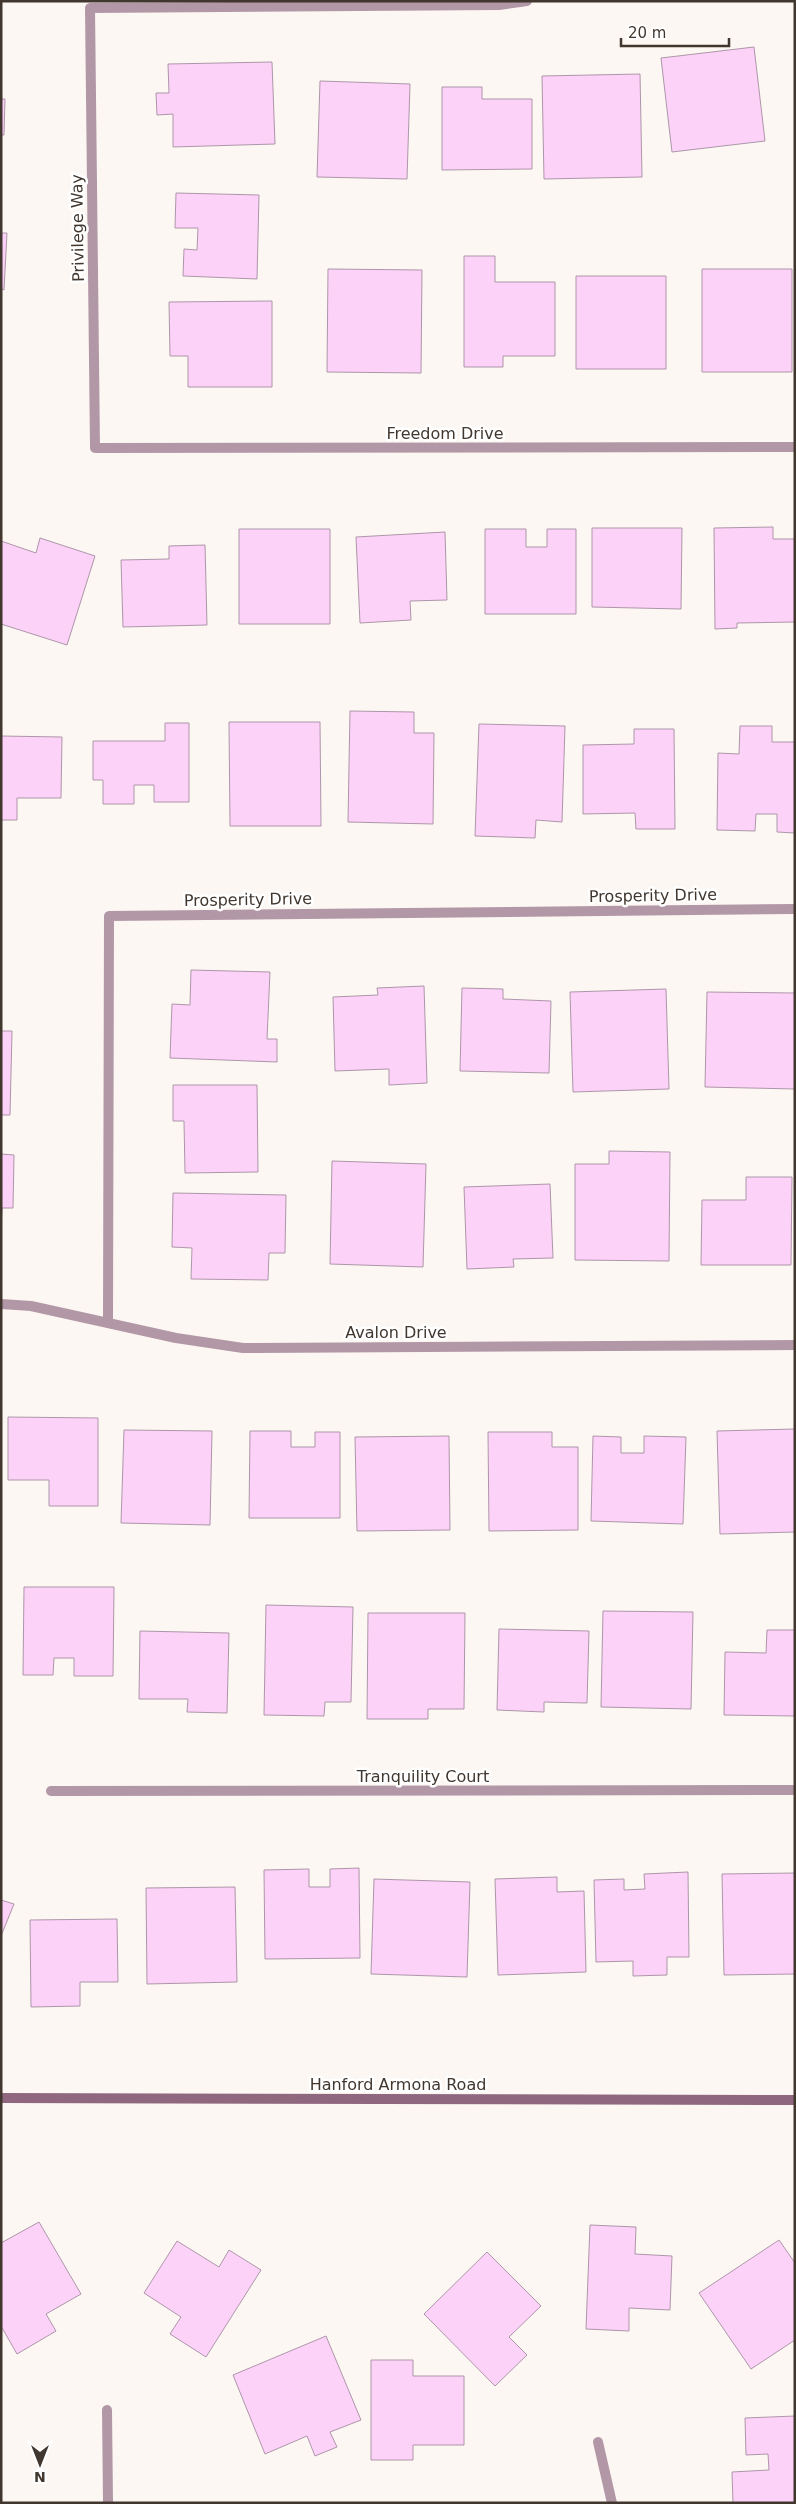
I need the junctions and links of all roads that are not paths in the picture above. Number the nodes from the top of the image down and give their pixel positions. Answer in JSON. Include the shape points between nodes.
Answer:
{"nodes":[{"id":1,"x":527,"y":1,"type":"edge"},
{"id":2,"x":795,"y":447,"type":"edge"},
{"id":3,"x":95,"y":448,"type":"joint"},
{"id":4,"x":795,"y":909,"type":"edge"},
{"id":5,"x":1,"y":1304,"type":"edge"},
{"id":6,"x":108,"y":1323,"type":"junction"},
{"id":7,"x":795,"y":1346,"type":"edge"},
{"id":8,"x":795,"y":1790,"type":"edge"},
{"id":9,"x":51,"y":1791,"type":"dead end"},
{"id":10,"x":1,"y":2098,"type":"edge"},
{"id":11,"x":795,"y":2100,"type":"edge"},
{"id":12,"x":107,"y":2410,"type":"dead end"},
{"id":13,"x":598,"y":2442,"type":"dead end"},
{"id":14,"x":108,"y":2503,"type":"edge"},
{"id":15,"x":612,"y":2503,"type":"edge"}],
"edges":[{"from":1,"to":3,"type":"street","name":"Privilege Way","via":[[500,5],[90,8]]},
{"from":2,"to":3,"type":"street","name":"Freedom Drive"},
{"from":4,"to":6,"type":"street","name":"Prosperity Drive","via":[[109,916]]},
{"from":5,"to":6,"type":"street","name":"Avalon Drive","via":[[31,1306]]},
{"from":6,"to":7,"type":"street","name":"Avalon Drive","via":[[243,1348]]},
{"from":8,"to":9,"type":"street","name":"Tranquility Court"},
{"from":10,"to":11,"type":"main road","name":"Hanford Armona Road"},
{"from":12,"to":14,"type":"street"},
{"from":13,"to":15,"type":"street"}]}
